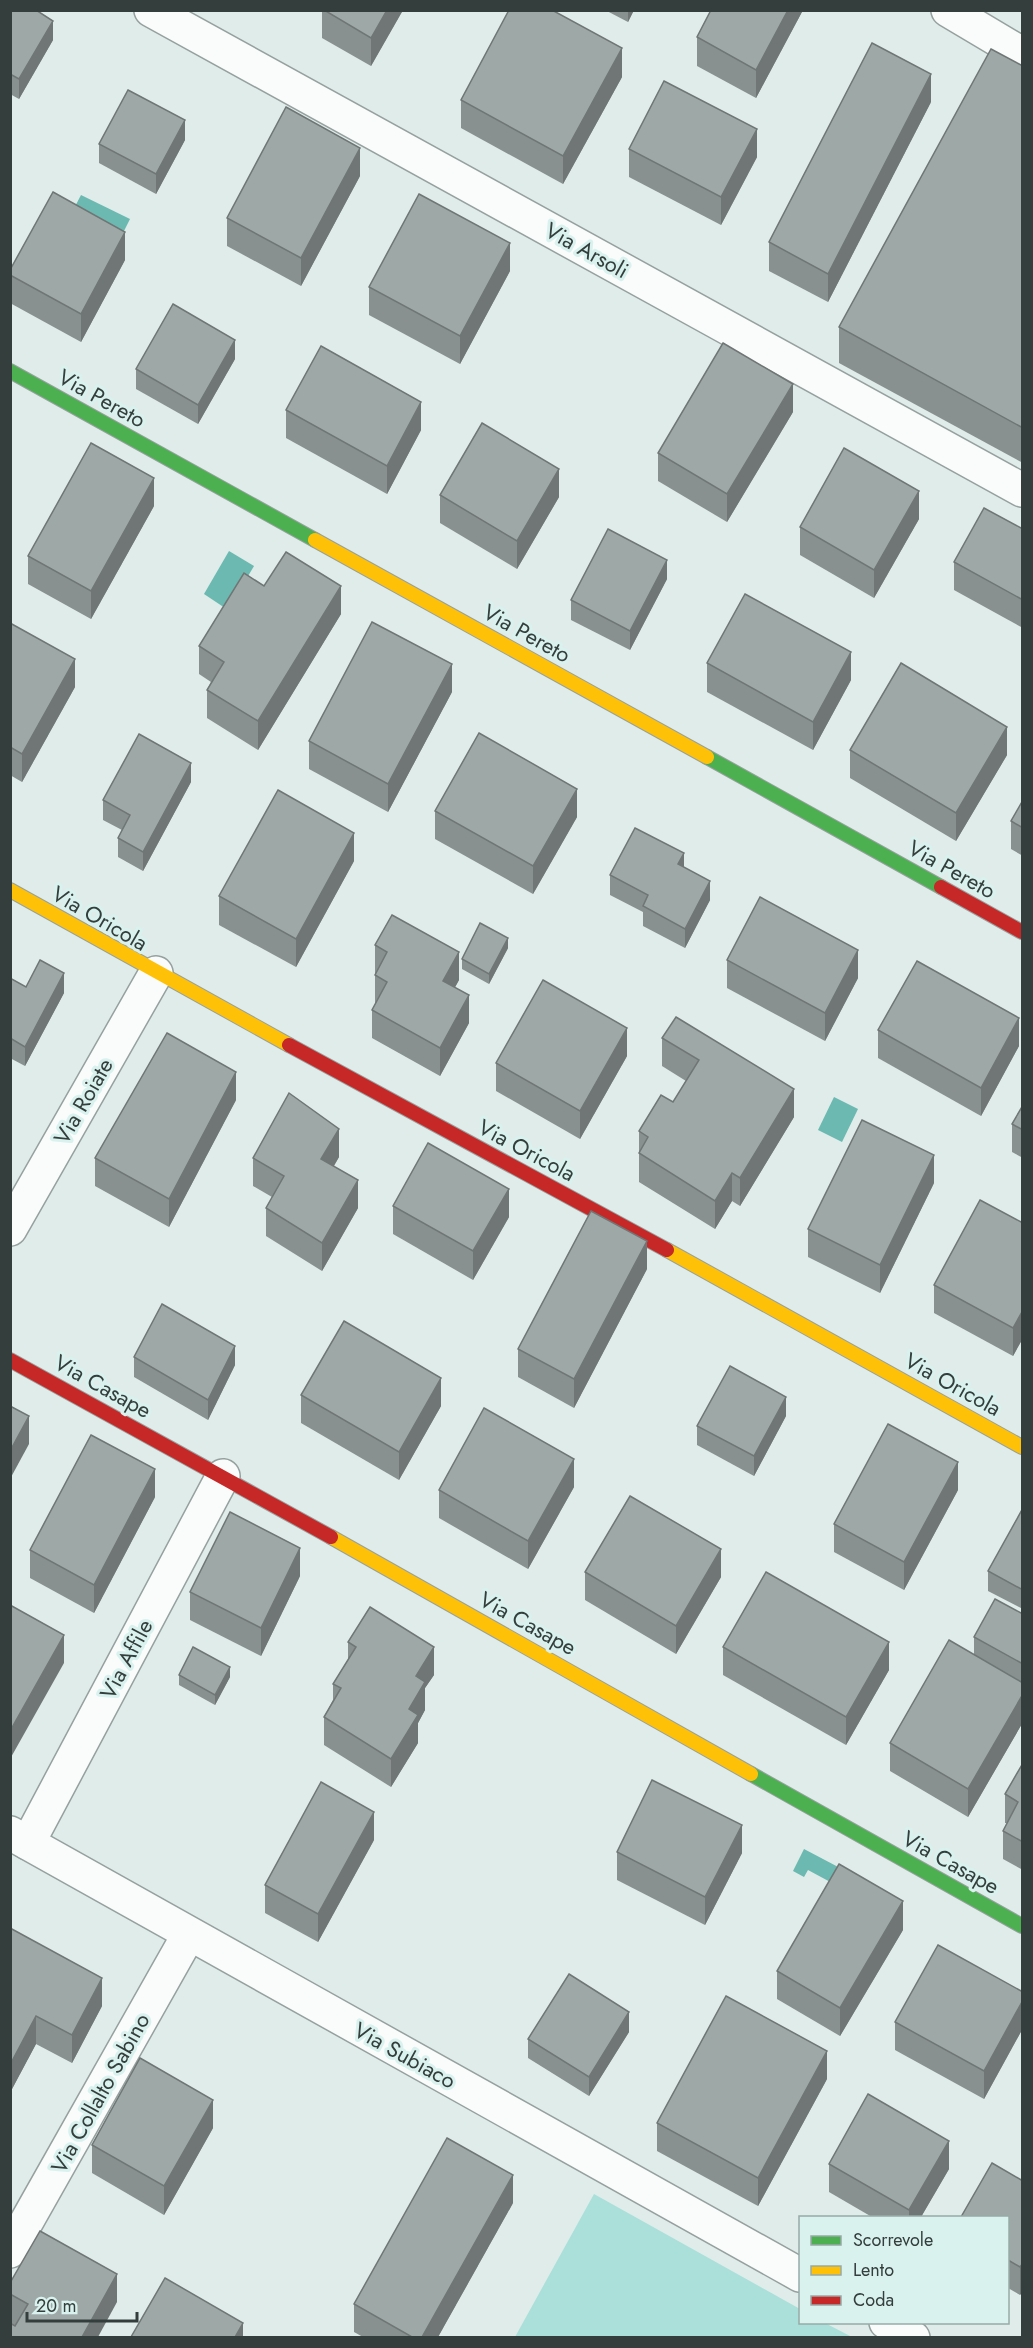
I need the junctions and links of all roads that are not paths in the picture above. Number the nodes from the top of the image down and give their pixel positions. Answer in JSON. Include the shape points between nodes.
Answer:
{"nodes":[{"id":1,"x":151,"y":10,"type":"edge"},
{"id":2,"x":948,"y":10,"type":"edge"},
{"id":3,"x":1023,"y":54,"type":"edge"},
{"id":4,"x":10,"y":371,"type":"edge"},
{"id":5,"x":1023,"y":490,"type":"edge"},
{"id":6,"x":10,"y":890,"type":"edge"},
{"id":7,"x":1023,"y":932,"type":"edge"},
{"id":8,"x":156,"y":973,"type":"junction"},
{"id":9,"x":10,"y":1229,"type":"edge"},
{"id":10,"x":10,"y":1360,"type":"edge"},
{"id":11,"x":1023,"y":1447,"type":"edge"},
{"id":12,"x":223,"y":1476,"type":"junction"},
{"id":13,"x":19,"y":1838,"type":"edge"},
{"id":14,"x":1023,"y":1926,"type":"edge"},
{"id":15,"x":189,"y":1934,"type":"junction"},
{"id":16,"x":10,"y":2251,"type":"edge"},
{"id":17,"x":799,"y":2274,"type":"edge"},
{"id":18,"x":890,"y":2324,"type":"edge"},
{"id":19,"x":913,"y":2337,"type":"edge"}],
"edges":[{"from":1,"to":5,"type":"street","name":"Via Arsoli"},
{"from":2,"to":3,"type":"street"},
{"from":4,"to":7,"type":"street","name":"Via Pereto"},
{"from":6,"to":8,"type":"street","name":"Via Oricola"},
{"from":8,"to":9,"type":"street","name":"Via Roiate"},
{"from":8,"to":11,"type":"street","name":"Via Oricola"},
{"from":10,"to":12,"type":"street","name":"Via Casape"},
{"from":12,"to":13,"type":"street","name":"Via Affile"},
{"from":12,"to":14,"type":"street","name":"Via Casape"},
{"from":13,"to":15,"type":"street","name":"Via Subiaco"},
{"from":15,"to":16,"type":"street","name":"Via Collalto Sabino"},
{"from":15,"to":17,"type":"street","name":"Via Subiaco"},
{"from":18,"to":19,"type":"street"}]}
